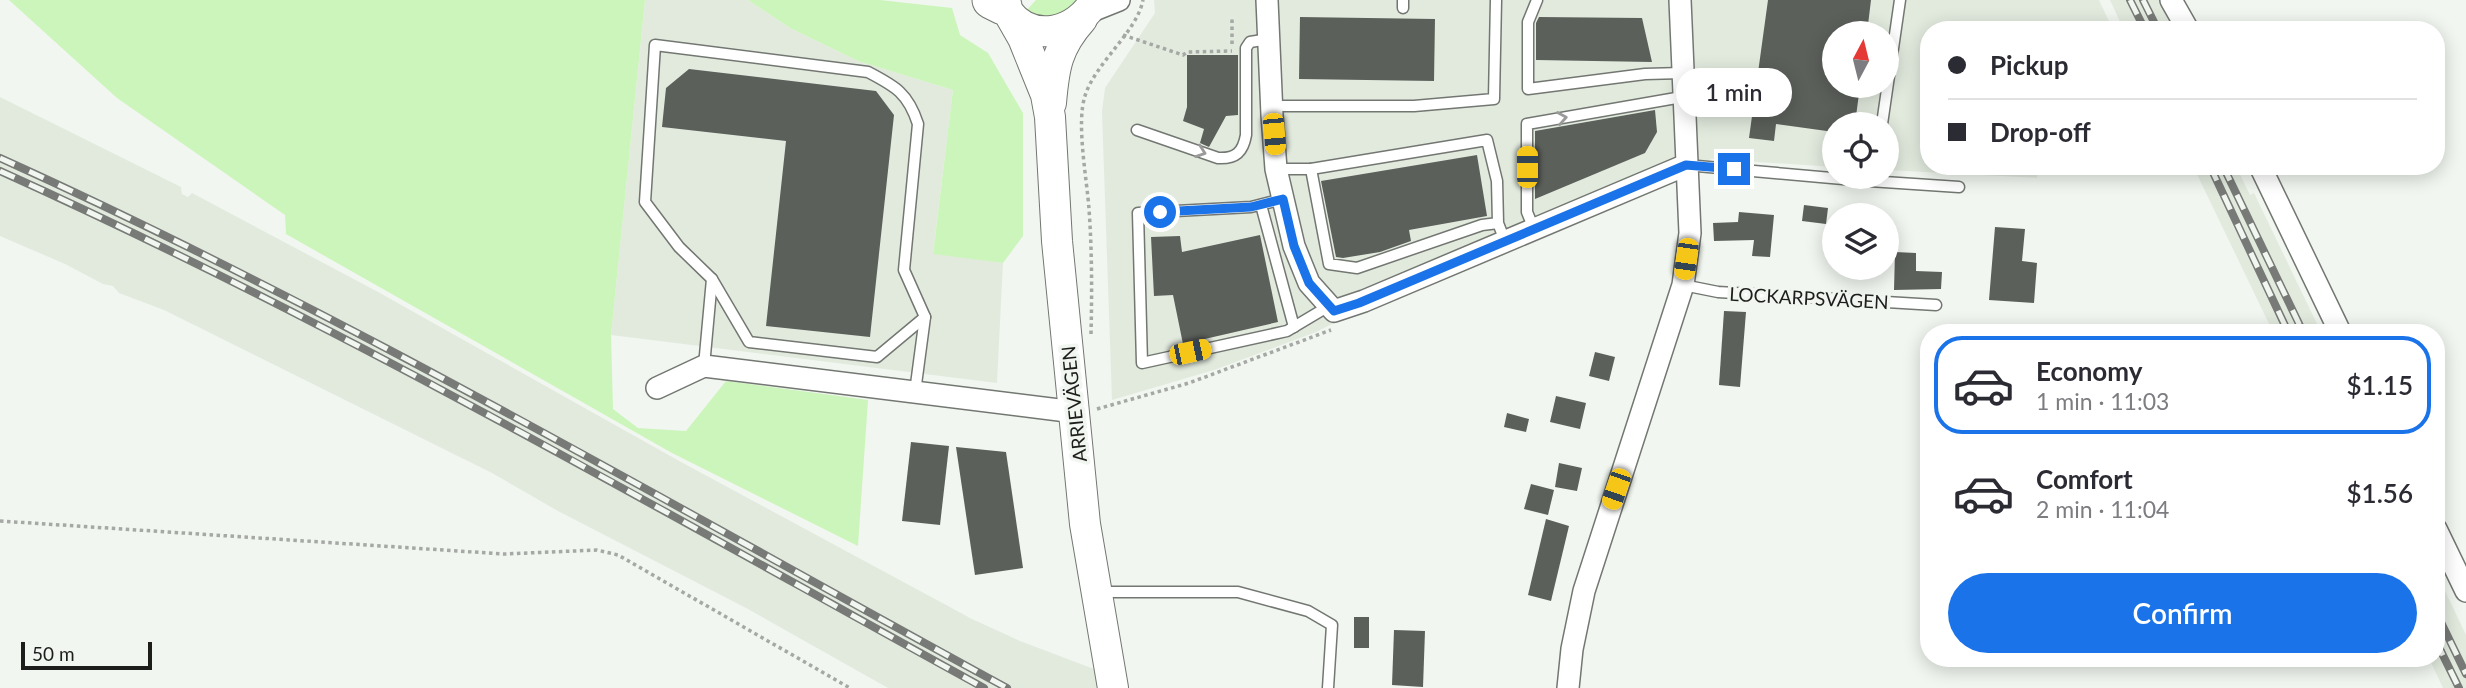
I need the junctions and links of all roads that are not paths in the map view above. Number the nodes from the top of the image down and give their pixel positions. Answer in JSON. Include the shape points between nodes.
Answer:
{"nodes":[{"id":1,"x":1119,"y":0,"type":"edge"},
{"id":2,"x":1267,"y":0,"type":"edge"},
{"id":3,"x":1496,"y":0,"type":"edge"},
{"id":4,"x":1537,"y":0,"type":"edge"},
{"id":5,"x":1680,"y":0,"type":"edge"},
{"id":6,"x":1900,"y":0,"type":"edge"},
{"id":7,"x":2171,"y":0,"type":"edge"},
{"id":8,"x":1002,"y":6,"type":"edge"},
{"id":9,"x":1088,"y":10,"type":"edge"},
{"id":10,"x":2183,"y":21,"type":"edge"},
{"id":11,"x":1269,"y":39,"type":"junction"},
{"id":12,"x":1682,"y":72,"type":"junction"},
{"id":13,"x":1682,"y":97,"type":"junction"},
{"id":14,"x":1272,"y":106,"type":"junction"},
{"id":15,"x":1884,"y":112,"type":"edge"},
{"id":16,"x":1050,"y":117,"type":"junction"},
{"id":17,"x":1137,"y":130,"type":"dead end"},
{"id":18,"x":1686,"y":165,"type":"junction"},
{"id":19,"x":1276,"y":169,"type":"junction"},
{"id":20,"x":1311,"y":169,"type":"junction"},
{"id":21,"x":1822,"y":175,"type":"edge"},
{"id":22,"x":2264,"y":175,"type":"edge"},
{"id":23,"x":1899,"y":182,"type":"edge"},
{"id":24,"x":1959,"y":187,"type":"dead end"},
{"id":25,"x":1283,"y":199,"type":"junction"},
{"id":26,"x":1261,"y":205,"type":"junction"},
{"id":27,"x":1534,"y":229,"type":"junction"},
{"id":28,"x":1501,"y":232,"type":"junction"},
{"id":29,"x":712,"y":279,"type":"junction"},
{"id":30,"x":1683,"y":285,"type":"junction"},
{"id":31,"x":1936,"y":305,"type":"dead end"},
{"id":32,"x":1329,"y":306,"type":"junction"},
{"id":33,"x":925,"y":317,"type":"junction"},
{"id":34,"x":2336,"y":324,"type":"edge"},
{"id":35,"x":1294,"y":327,"type":"junction"},
{"id":36,"x":704,"y":366,"type":"junction"},
{"id":37,"x":657,"y":388,"type":"dead end"},
{"id":38,"x":915,"y":392,"type":"junction"},
{"id":39,"x":1089,"y":406,"type":"junction"},
{"id":40,"x":2445,"y":548,"type":"edge"},
{"id":41,"x":2466,"y":591,"type":"edge"},
{"id":42,"x":1097,"y":592,"type":"junction"},
{"id":43,"x":1112,"y":683,"type":"edge"},
{"id":44,"x":1328,"y":688,"type":"edge"},
{"id":45,"x":1568,"y":688,"type":"edge"}],
"edges":[{"from":1,"to":9,"type":"street"},
{"from":2,"to":11,"type":"street"},
{"from":3,"to":14,"type":"lane","via":[[1494,99],[1414,106]]},
{"from":4,"to":12,"type":"lane","via":[[1528,22],[1528,89]]},
{"from":5,"to":12,"type":"street"},
{"from":6,"to":15,"type":"lane"},
{"from":7,"to":10,"type":"street"},
{"from":8,"to":9,"type":"main road","via":[[1021,24],[1046,32],[1071,26]]},
{"from":8,"to":16,"type":"main road","name":"ARRIEVÄGEN","via":[[1023,38]]},
{"from":9,"to":16,"type":"main road","name":"ARRIEVÄGEN","via":[[1060,51]]},
{"from":11,"to":14,"type":"street"},
{"from":17,"to":11,"type":"lane","one_way":true,"via":[[1218,158],[1237,155],[1246,135],[1246,48],[1250,42]]},
{"from":12,"to":13,"type":"street"},
{"from":13,"to":18,"type":"street"},
{"from":27,"to":13,"type":"lane","one_way":true,"via":[[1527,212],[1527,124]]},
{"from":14,"to":19,"type":"street"},
{"from":16,"to":39,"type":"main road","name":"ARRIEVÄGEN","via":[[1057,241]]},
{"from":18,"to":21,"type":"lane"},
{"from":18,"to":27,"type":"street"},
{"from":18,"to":30,"type":"street","via":[[1690,233]]},
{"from":19,"to":20,"type":"lane"},
{"from":19,"to":25,"type":"street"},
{"from":20,"to":28,"type":"lane","via":[[1487,140],[1497,181]]},
{"from":20,"to":28,"type":"lane","via":[[1329,264],[1357,268],[1482,225]]},
{"from":22,"to":34,"type":"street"},
{"from":23,"to":24,"type":"lane"},
{"from":25,"to":26,"type":"lane"},
{"from":25,"to":32,"type":"street","via":[[1309,283]]},
{"from":26,"to":35,"type":"lane"},
{"from":26,"to":35,"type":"lane","via":[[1138,213],[1142,363]]},
{"from":27,"to":28,"type":"street"},
{"from":28,"to":32,"type":"street","via":[[1359,303],[1334,311]]},
{"from":29,"to":33,"type":"lane","via":[[749,342],[877,357]]},
{"from":29,"to":33,"type":"lane","via":[[679,247],[645,202],[655,45],[868,72],[897,87],[913,106],[918,124],[904,270]]},
{"from":29,"to":36,"type":"lane"},
{"from":30,"to":31,"type":"lane","name":"LOCKARPSVÄGEN","via":[[1718,292]]},
{"from":30,"to":45,"type":"street","via":[[1584,592]]},
{"from":32,"to":35,"type":"lane"},
{"from":33,"to":38,"type":"lane"},
{"from":36,"to":37,"type":"street"},
{"from":36,"to":38,"type":"street"},
{"from":38,"to":39,"type":"street"},
{"from":39,"to":42,"type":"main road","name":"ARRIEVÄGEN","via":[[1085,524]]},
{"from":40,"to":41,"type":"street"},
{"from":42,"to":43,"type":"main road","name":"ARRIEVÄGEN"},
{"from":42,"to":44,"type":"lane","via":[[1238,592],[1308,611],[1332,625]]}]}
